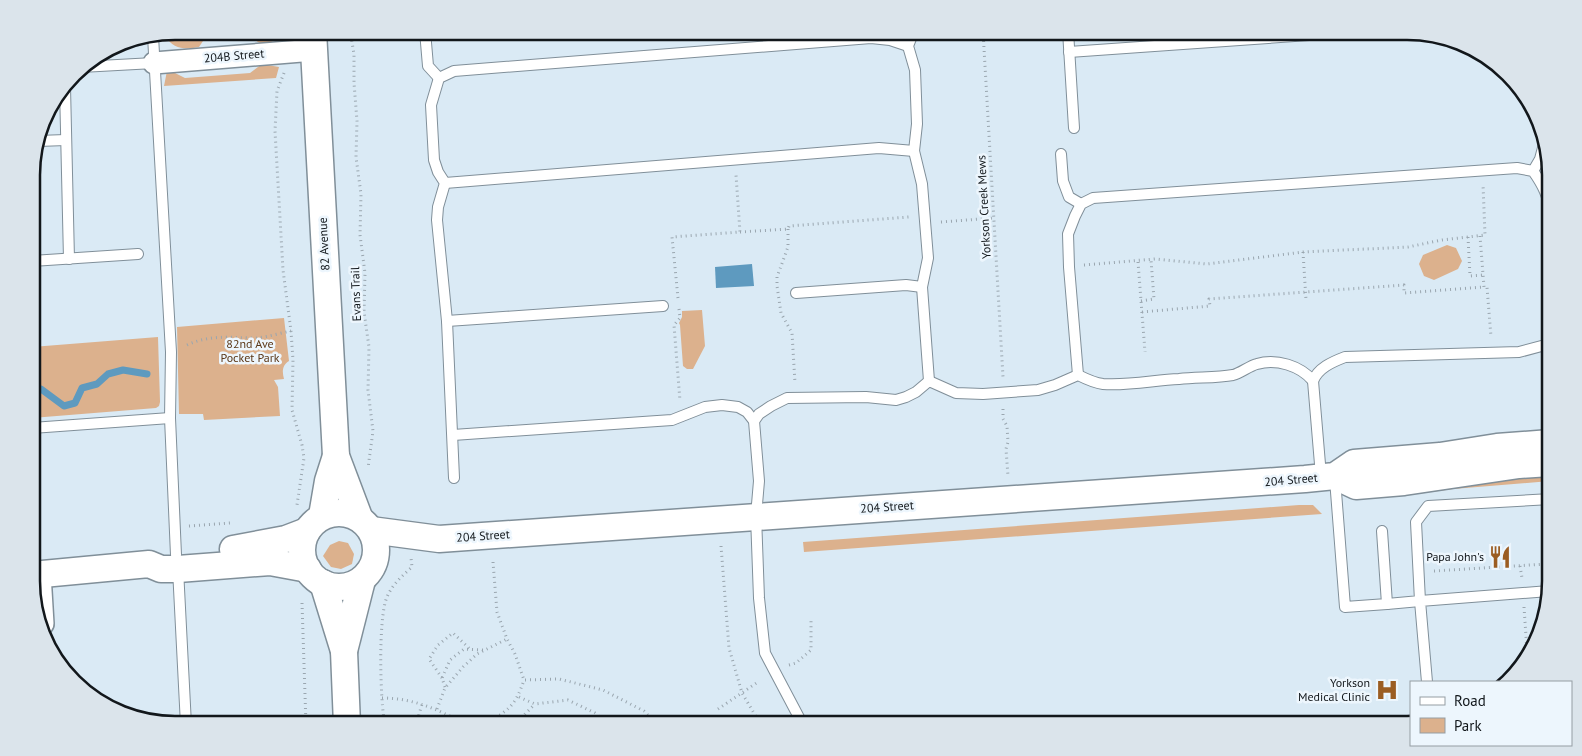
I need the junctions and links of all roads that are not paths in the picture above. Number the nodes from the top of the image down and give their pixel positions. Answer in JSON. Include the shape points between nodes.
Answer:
{"nodes":[{"id":1,"x":426,"y":40,"type":"edge"},
{"id":2,"x":846,"y":40,"type":"edge"},
{"id":3,"x":890,"y":40,"type":"edge"},
{"id":4,"x":910,"y":40,"type":"edge"},
{"id":5,"x":1068,"y":40,"type":"edge"},
{"id":6,"x":1239,"y":40,"type":"edge"},
{"id":7,"x":314,"y":41,"type":"edge"},
{"id":8,"x":153,"y":42,"type":"edge"},
{"id":9,"x":908,"y":46,"type":"junction"},
{"id":10,"x":1069,"y":52,"type":"junction"},
{"id":11,"x":154,"y":63,"type":"junction"},
{"id":12,"x":96,"y":66,"type":"edge"},
{"id":13,"x":439,"y":78,"type":"junction"},
{"id":14,"x":65,"y":97,"type":"edge"},
{"id":15,"x":1074,"y":128,"type":"dead end"},
{"id":16,"x":66,"y":140,"type":"junction"},
{"id":17,"x":45,"y":142,"type":"edge"},
{"id":18,"x":914,"y":151,"type":"junction"},
{"id":19,"x":1061,"y":154,"type":"dead end"},
{"id":20,"x":1541,"y":156,"type":"edge"},
{"id":21,"x":1533,"y":172,"type":"junction"},
{"id":22,"x":445,"y":183,"type":"junction"},
{"id":23,"x":1542,"y":185,"type":"edge"},
{"id":24,"x":1081,"y":204,"type":"junction"},
{"id":25,"x":138,"y":254,"type":"dead end"},
{"id":26,"x":70,"y":259,"type":"junction"},
{"id":27,"x":40,"y":261,"type":"edge"},
{"id":28,"x":922,"y":287,"type":"junction"},
{"id":29,"x":796,"y":293,"type":"dead end"},
{"id":30,"x":663,"y":306,"type":"dead end"},
{"id":31,"x":447,"y":322,"type":"junction"},
{"id":32,"x":1542,"y":345,"type":"edge"},
{"id":33,"x":1078,"y":375,"type":"junction"},
{"id":34,"x":929,"y":381,"type":"junction"},
{"id":35,"x":1313,"y":381,"type":"junction"},
{"id":36,"x":170,"y":418,"type":"junction"},
{"id":37,"x":754,"y":421,"type":"junction"},
{"id":38,"x":40,"y":427,"type":"edge"},
{"id":39,"x":452,"y":435,"type":"junction"},
{"id":40,"x":1542,"y":444,"type":"edge"},
{"id":41,"x":336,"y":456,"type":"junction"},
{"id":42,"x":1542,"y":464,"type":"edge"},
{"id":43,"x":1328,"y":477,"type":"junction"},
{"id":44,"x":454,"y":478,"type":"dead end"},
{"id":45,"x":1542,"y":499,"type":"edge"},
{"id":46,"x":756,"y":516,"type":"junction"},
{"id":47,"x":308,"y":519,"type":"junction"},
{"id":48,"x":366,"y":524,"type":"junction"},
{"id":49,"x":1382,"y":531,"type":"dead end"},
{"id":50,"x":439,"y":539,"type":"junction"},
{"id":51,"x":177,"y":562,"type":"junction"},
{"id":52,"x":369,"y":570,"type":"junction"},
{"id":53,"x":40,"y":574,"type":"edge"},
{"id":54,"x":316,"y":576,"type":"junction"},
{"id":55,"x":1541,"y":592,"type":"edge"},
{"id":56,"x":1420,"y":601,"type":"junction"},
{"id":57,"x":1387,"y":604,"type":"junction"},
{"id":58,"x":344,"y":652,"type":"junction"},
{"id":59,"x":1427,"y":681,"type":"edge"},
{"id":60,"x":186,"y":716,"type":"edge"},
{"id":61,"x":348,"y":716,"type":"edge"},
{"id":62,"x":798,"y":716,"type":"edge"}],
"edges":[{"from":1,"to":13,"type":"lane","via":[[428,66]]},
{"from":2,"to":13,"type":"lane","via":[[454,71]]},
{"from":3,"to":9,"type":"lane"},
{"from":4,"to":9,"type":"lane"},
{"from":5,"to":10,"type":"lane"},
{"from":6,"to":10,"type":"lane"},
{"from":7,"to":11,"type":"street","name":"204B Street"},
{"from":7,"to":41,"type":"street","name":"82 Avenue"},
{"from":8,"to":11,"type":"lane"},
{"from":9,"to":18,"type":"lane","via":[[915,70],[917,124]]},
{"from":10,"to":15,"type":"lane"},
{"from":11,"to":12,"type":"lane"},
{"from":11,"to":36,"type":"lane","via":[[171,352]]},
{"from":13,"to":22,"type":"lane","via":[[430,105],[434,160]]},
{"from":14,"to":16,"type":"lane"},
{"from":16,"to":17,"type":"lane"},
{"from":16,"to":26,"type":"lane"},
{"from":18,"to":22,"type":"lane","via":[[879,148]]},
{"from":18,"to":28,"type":"lane","via":[[922,184],[928,258]]},
{"from":19,"to":24,"type":"lane","via":[[1063,181],[1069,197]]},
{"from":20,"to":21,"type":"lane"},
{"from":21,"to":23,"type":"lane"},
{"from":21,"to":24,"type":"lane","via":[[1517,168],[1482,169],[1093,198]]},
{"from":22,"to":31,"type":"lane","via":[[437,220]]},
{"from":24,"to":33,"type":"lane","via":[[1068,234]]},
{"from":25,"to":26,"type":"lane"},
{"from":26,"to":27,"type":"lane"},
{"from":28,"to":29,"type":"lane","via":[[906,285]]},
{"from":28,"to":34,"type":"lane"},
{"from":30,"to":31,"type":"lane"},
{"from":31,"to":39,"type":"lane"},
{"from":32,"to":35,"type":"lane","via":[[1519,352],[1345,357],[1321,369]]},
{"from":33,"to":34,"type":"lane","via":[[1038,390],[983,394],[956,393]]},
{"from":33,"to":35,"type":"lane","via":[[1103,384],[1124,383],[1233,374],[1269,362],[1294,368]]},
{"from":34,"to":37,"type":"lane","via":[[916,392],[896,400],[787,398],[759,414]]},
{"from":35,"to":43,"type":"lane"},
{"from":36,"to":38,"type":"lane"},
{"from":36,"to":51,"type":"lane"},
{"from":37,"to":39,"type":"lane","via":[[738,407],[722,405],[705,407],[672,420]]},
{"from":37,"to":46,"type":"lane","via":[[759,481]]},
{"from":39,"to":44,"type":"lane"},
{"from":40,"to":43,"type":"street","name":"204 Street","via":[[1354,463]]},
{"from":41,"to":47,"type":"street","name":"82 Avenue","via":[[328,481]]},
{"from":41,"to":48,"type":"street","name":"82 Avenue"},
{"from":42,"to":43,"type":"street","name":"204 Street","via":[[1356,486]]},
{"from":43,"to":46,"type":"street","name":"204 Street"},
{"from":43,"to":57,"type":"lane","via":[[1345,607]]},
{"from":45,"to":56,"type":"lane","via":[[1428,506],[1416,522]]},
{"from":46,"to":50,"type":"street","name":"204 Street"},
{"from":46,"to":62,"type":"lane","via":[[765,653]]},
{"from":47,"to":48,"type":"street","via":[[347,512]]},
{"from":47,"to":51,"type":"street","via":[[286,540]]},
{"from":47,"to":54,"type":"street","via":[[302,548],[303,561]]},
{"from":48,"to":50,"type":"street","name":"204 Street"},
{"from":48,"to":52,"type":"street","via":[[375,537],[377,549]]},
{"from":49,"to":57,"type":"lane"},
{"from":50,"to":52,"type":"street","name":"204 Street"},
{"from":51,"to":53,"type":"street","via":[[162,556],[149,564]]},
{"from":51,"to":54,"type":"street","via":[[263,562]]},
{"from":51,"to":60,"type":"lane"},
{"from":52,"to":54,"type":"street","via":[[352,585],[340,587]]},
{"from":52,"to":58,"type":"street"},
{"from":54,"to":58,"type":"street"},
{"from":55,"to":56,"type":"lane"},
{"from":56,"to":57,"type":"lane"},
{"from":56,"to":59,"type":"lane"},
{"from":58,"to":61,"type":"street"}]}
